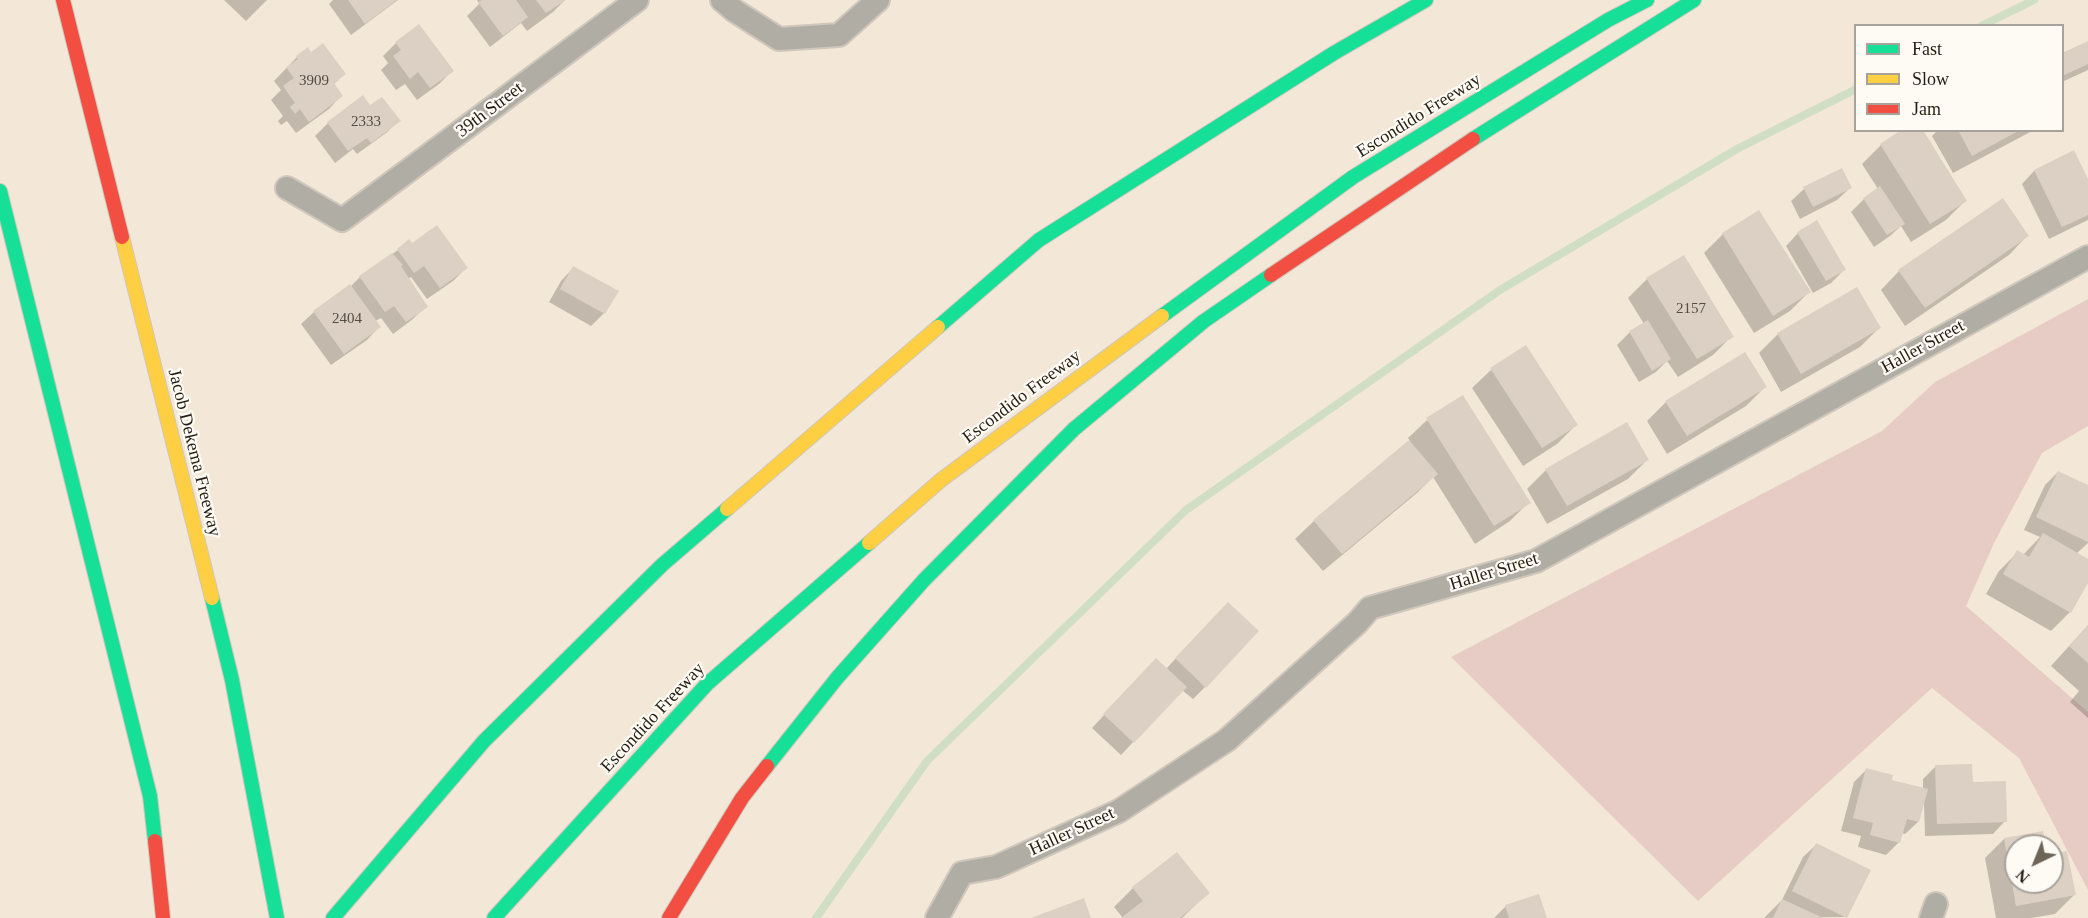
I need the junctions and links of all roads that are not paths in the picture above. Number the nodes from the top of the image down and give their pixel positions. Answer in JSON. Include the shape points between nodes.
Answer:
{"nodes":[{"id":1,"x":63,"y":0,"type":"edge"},
{"id":2,"x":638,"y":0,"type":"edge"},
{"id":3,"x":722,"y":0,"type":"edge"},
{"id":4,"x":878,"y":0,"type":"edge"},
{"id":5,"x":1426,"y":0,"type":"edge"},
{"id":6,"x":1647,"y":0,"type":"edge"},
{"id":7,"x":1694,"y":0,"type":"edge"},
{"id":8,"x":287,"y":188,"type":"dead end"},
{"id":9,"x":0,"y":191,"type":"edge"},
{"id":10,"x":2088,"y":256,"type":"edge"},
{"id":11,"x":163,"y":918,"type":"edge"},
{"id":12,"x":277,"y":918,"type":"edge"},
{"id":13,"x":333,"y":918,"type":"edge"},
{"id":14,"x":494,"y":918,"type":"edge"},
{"id":15,"x":669,"y":918,"type":"edge"},
{"id":16,"x":937,"y":918,"type":"edge"}],
"edges":[{"from":1,"to":12,"type":"highway","name":"Jacob Dekema Freeway","via":[[232,681]]},
{"from":2,"to":8,"type":"street","name":"39th Street","via":[[342,220]]},
{"from":3,"to":4,"type":"street","via":[[779,39],[839,35]]},
{"from":5,"to":13,"type":"highway","via":[[1334,53],[1039,240],[662,565],[484,741]]},
{"from":6,"to":14,"type":"highway","name":"Escondido Freeway","via":[[1353,177],[941,480],[707,684]]},
{"from":7,"to":15,"type":"highway","via":[[1480,134],[1204,321],[1074,429],[924,580],[837,678],[742,798]]},
{"from":9,"to":11,"type":"highway","via":[[150,796]]},
{"from":10,"to":16,"type":"street","name":"Haller Street","via":[[1536,561],[1370,609],[1227,740],[1119,811],[996,867],[962,873]]}]}
